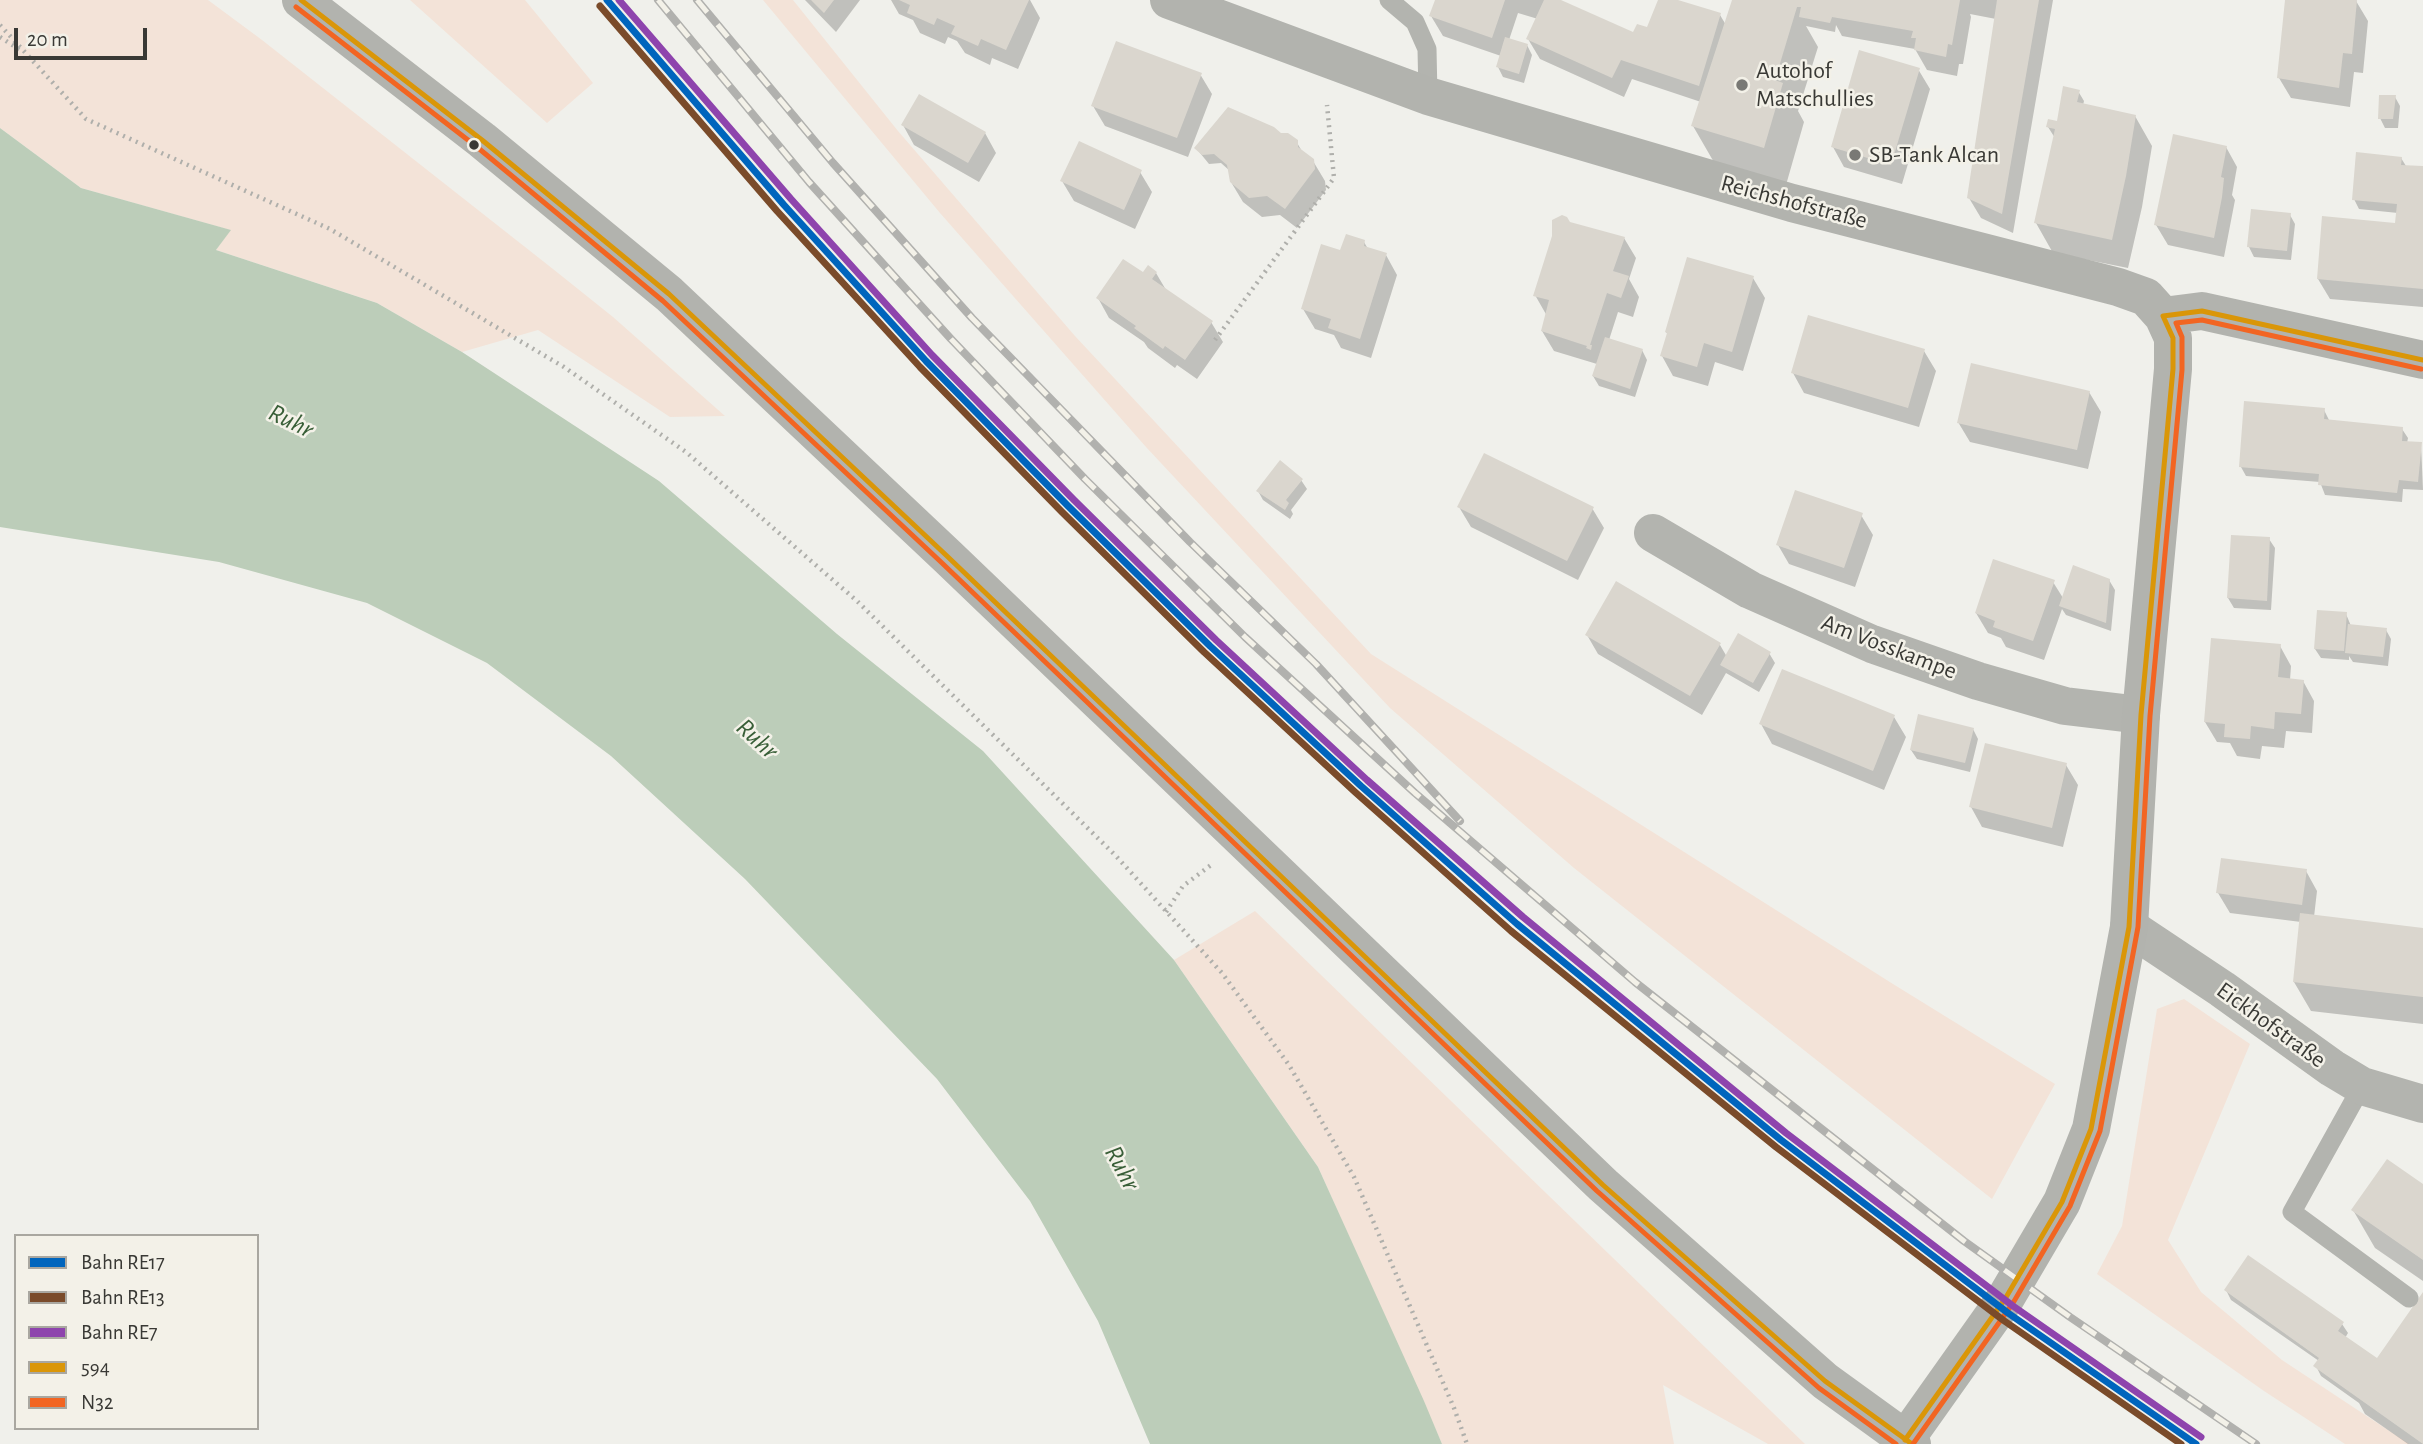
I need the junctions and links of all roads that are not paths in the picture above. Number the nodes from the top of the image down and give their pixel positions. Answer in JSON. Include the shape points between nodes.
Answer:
{"nodes":[{"id":1,"x":301,"y":0,"type":"edge"},
{"id":2,"x":1169,"y":0,"type":"edge"},
{"id":3,"x":1389,"y":0,"type":"edge"},
{"id":4,"x":1428,"y":96,"type":"junction"},
{"id":5,"x":2163,"y":316,"type":"junction"},
{"id":6,"x":2423,"y":360,"type":"edge"},
{"id":7,"x":1653,"y":533,"type":"dead end"},
{"id":8,"x":2141,"y":715,"type":"junction"},
{"id":9,"x":2129,"y":927,"type":"junction"},
{"id":10,"x":2362,"y":1086,"type":"junction"},
{"id":11,"x":2423,"y":1104,"type":"edge"},
{"id":12,"x":2409,"y":1297,"type":"dead end"},
{"id":13,"x":1909,"y":1442,"type":"edge"}],
"edges":[{"from":1,"to":13,"type":"street","via":[[670,294],[1603,1185],[1825,1381]]},
{"from":2,"to":4,"type":"street","name":"Reichshofstraße"},
{"from":3,"to":4,"type":"lane","via":[[1415,23],[1427,49]]},
{"from":4,"to":5,"type":"street","name":"Reichshofstraße","via":[[1792,203],[2118,287],[2146,297]]},
{"from":5,"to":6,"type":"street","via":[[2202,311]]},
{"from":5,"to":8,"type":"street","via":[[2173,338],[2173,369]]},
{"from":7,"to":8,"type":"street","name":"Am Vosskampe","via":[[1750,590],[1872,644],[2065,706]]},
{"from":8,"to":9,"type":"street"},
{"from":9,"to":10,"type":"street","name":"Eickhofstraße"},
{"from":9,"to":13,"type":"street","via":[[2091,1129],[2062,1202],[2005,1299]]},
{"from":10,"to":11,"type":"street","name":"Eickhofstraße"},
{"from":10,"to":12,"type":"lane","via":[[2292,1212]]}]}
